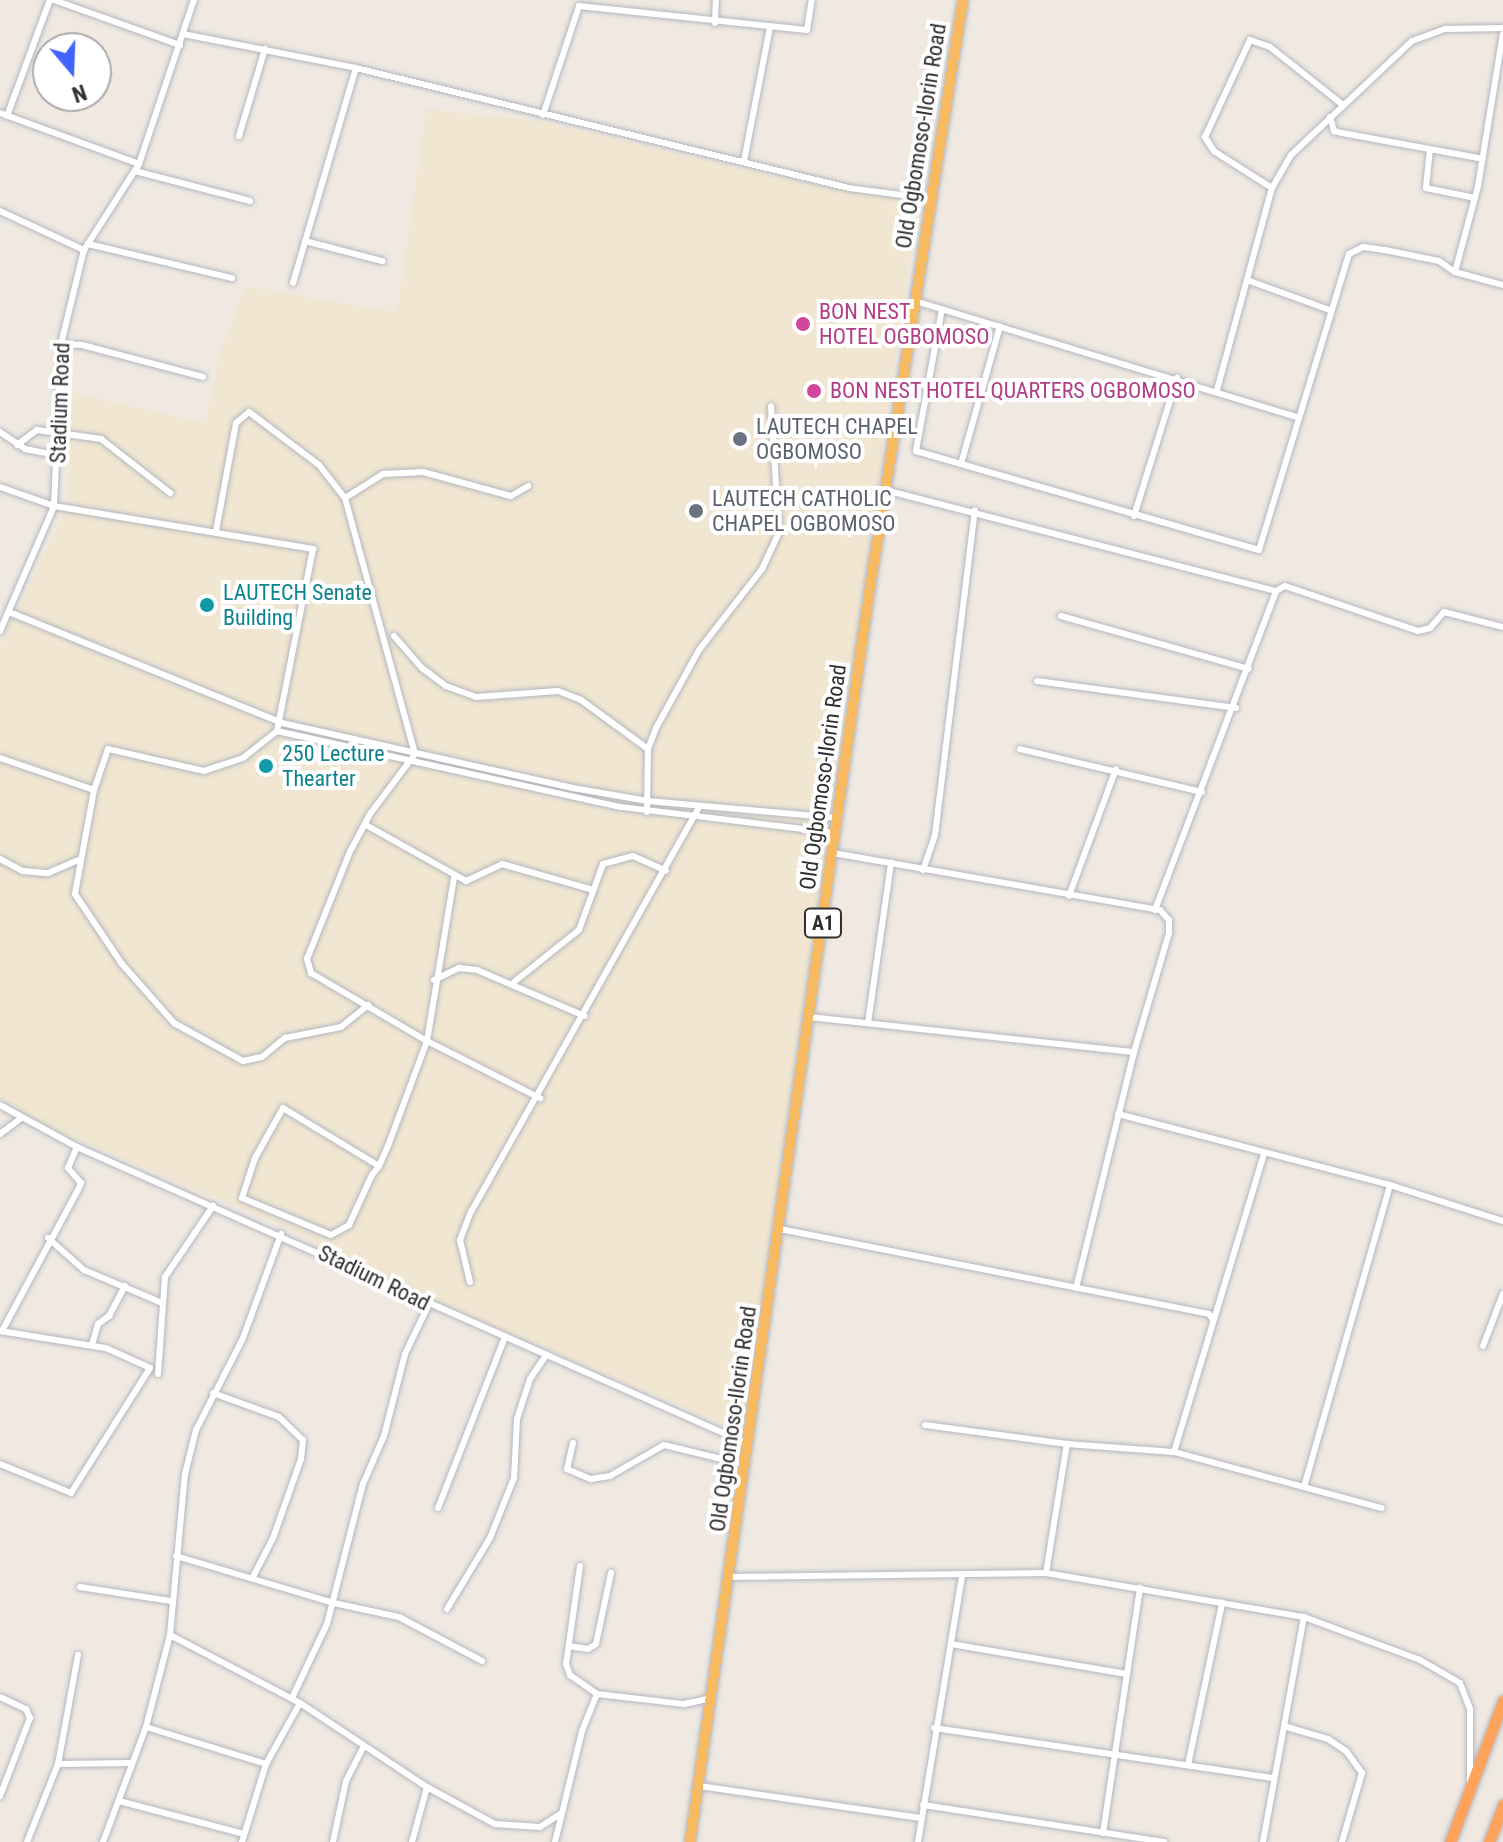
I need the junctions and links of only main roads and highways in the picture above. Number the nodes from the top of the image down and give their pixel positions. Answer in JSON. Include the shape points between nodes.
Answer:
{"nodes":[{"id":1,"x":963,"y":1,"type":"edge"},
{"id":2,"x":1503,"y":1701,"type":"edge"},
{"id":3,"x":1503,"y":1805,"type":"edge"},
{"id":4,"x":690,"y":1842,"type":"edge"},
{"id":5,"x":1450,"y":1842,"type":"edge"},
{"id":6,"x":1489,"y":1842,"type":"edge"}],
"edges":[{"from":1,"to":4,"type":"highway","name":"Old Ogbomoso-Ilorin Road","number":"A1","via":[[885,490]]},
{"from":2,"to":5,"type":"highway"},
{"from":3,"to":6,"type":"highway"}]}
